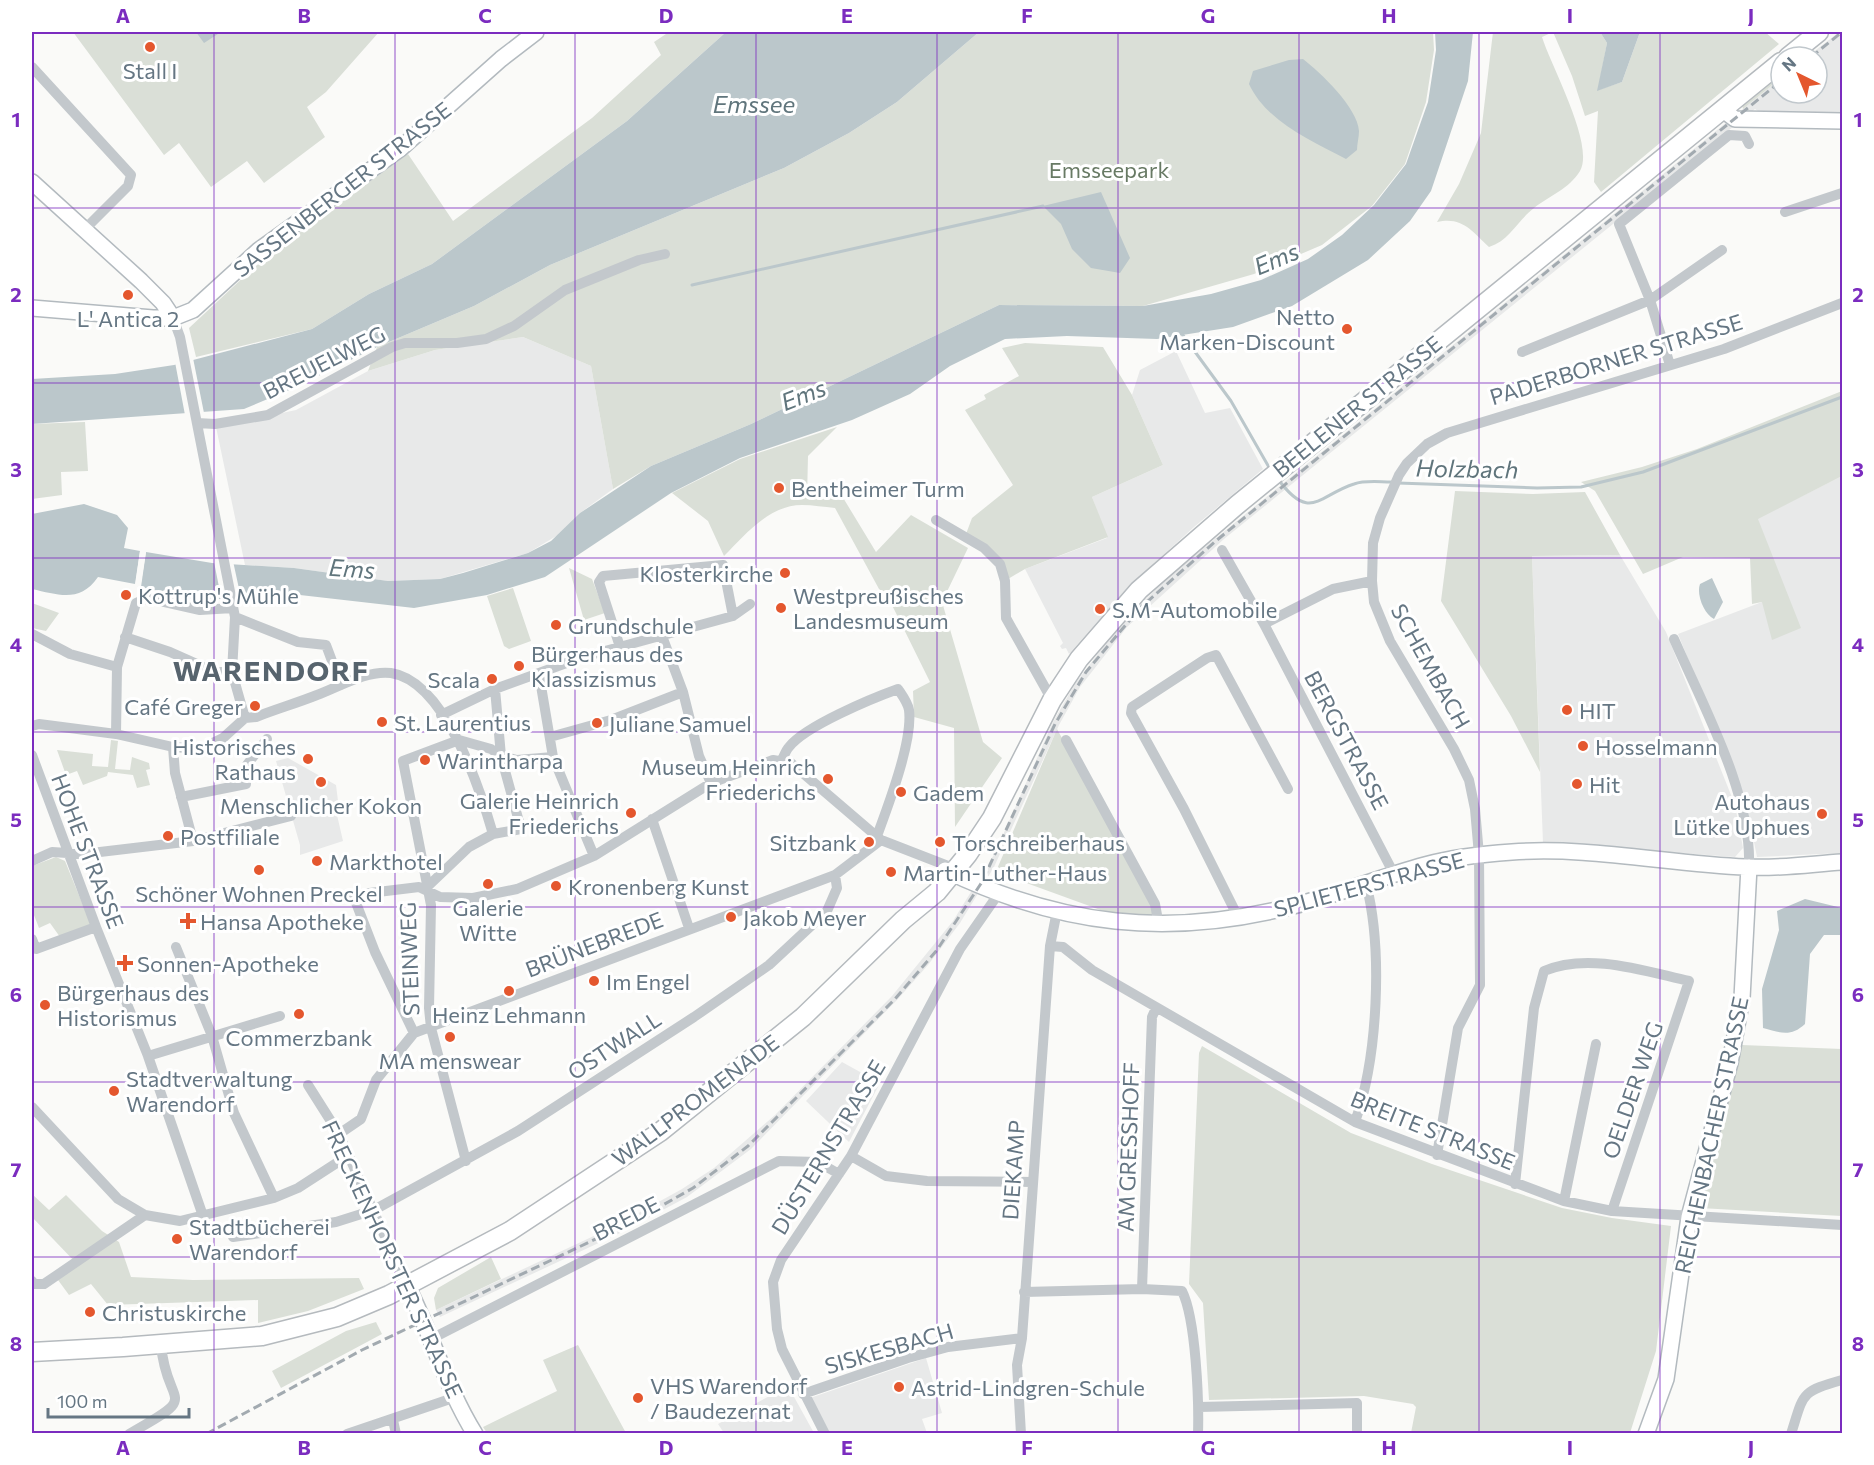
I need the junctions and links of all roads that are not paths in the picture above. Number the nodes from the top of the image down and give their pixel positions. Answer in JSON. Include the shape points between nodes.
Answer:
{"nodes":[{"id":1,"x":536,"y":32,"type":"edge"},
{"id":2,"x":1819,"y":32,"type":"edge"},
{"id":3,"x":1803,"y":45,"type":"edge"},
{"id":4,"x":32,"y":67,"type":"edge"},
{"id":5,"x":1769,"y":72,"type":"edge"},
{"id":6,"x":1723,"y":110,"type":"junction"},
{"id":7,"x":1842,"y":121,"type":"edge"},
{"id":8,"x":1749,"y":144,"type":"dead end"},
{"id":9,"x":32,"y":182,"type":"edge"},
{"id":10,"x":1842,"y":193,"type":"edge"},
{"id":11,"x":1785,"y":212,"type":"dead end"},
{"id":12,"x":84,"y":230,"type":"junction"},
{"id":13,"x":1722,"y":249,"type":"dead end"},
{"id":14,"x":665,"y":254,"type":"dead end"},
{"id":15,"x":141,"y":281,"type":"junction"},
{"id":16,"x":1650,"y":300,"type":"junction"},
{"id":17,"x":1842,"y":303,"type":"edge"},
{"id":18,"x":32,"y":308,"type":"edge"},
{"id":19,"x":128,"y":317,"type":"junction"},
{"id":20,"x":173,"y":318,"type":"junction"},
{"id":21,"x":1522,"y":352,"type":"dead end"},
{"id":22,"x":1670,"y":365,"type":"junction"},
{"id":23,"x":196,"y":419,"type":"junction"},
{"id":24,"x":1407,"y":463,"type":"joint"},
{"id":25,"x":936,"y":520,"type":"dead end"},
{"id":26,"x":1222,"y":550,"type":"dead end"},
{"id":27,"x":1372,"y":581,"type":"junction"},
{"id":28,"x":750,"y":604,"type":"dead end"},
{"id":29,"x":233,"y":608,"type":"junction"},
{"id":30,"x":733,"y":616,"type":"junction"},
{"id":31,"x":1264,"y":624,"type":"junction"},
{"id":32,"x":32,"y":634,"type":"edge"},
{"id":33,"x":663,"y":636,"type":"junction"},
{"id":34,"x":125,"y":637,"type":"junction"},
{"id":35,"x":1674,"y":639,"type":"dead end"},
{"id":36,"x":620,"y":647,"type":"junction"},
{"id":37,"x":117,"y":668,"type":"junction"},
{"id":38,"x":232,"y":672,"type":"junction"},
{"id":39,"x":539,"y":674,"type":"junction"},
{"id":40,"x":342,"y":684,"type":"junction"},
{"id":41,"x":495,"y":689,"type":"junction"},
{"id":42,"x":683,"y":692,"type":"junction"},
{"id":43,"x":1052,"y":700,"type":"junction"},
{"id":44,"x":441,"y":715,"type":"junction"},
{"id":45,"x":245,"y":718,"type":"junction"},
{"id":46,"x":32,"y":726,"type":"edge"},
{"id":47,"x":116,"y":734,"type":"junction"},
{"id":48,"x":550,"y":737,"type":"junction"},
{"id":49,"x":267,"y":739,"type":"dead end"},
{"id":50,"x":459,"y":740,"type":"junction"},
{"id":51,"x":1065,"y":740,"type":"dead end"},
{"id":52,"x":173,"y":747,"type":"junction"},
{"id":53,"x":32,"y":755,"type":"edge"},
{"id":54,"x":501,"y":756,"type":"junction"},
{"id":55,"x":553,"y":757,"type":"junction"},
{"id":56,"x":782,"y":760,"type":"junction"},
{"id":57,"x":711,"y":783,"type":"junction"},
{"id":58,"x":1288,"y":789,"type":"dead end"},
{"id":59,"x":182,"y":797,"type":"junction"},
{"id":60,"x":291,"y":816,"type":"dead end"},
{"id":61,"x":652,"y":819,"type":"junction"},
{"id":62,"x":492,"y":834,"type":"junction"},
{"id":63,"x":879,"y":838,"type":"junction"},
{"id":64,"x":193,"y":841,"type":"junction"},
{"id":65,"x":68,"y":853,"type":"junction"},
{"id":66,"x":1479,"y":855,"type":"junction"},
{"id":67,"x":594,"y":856,"type":"junction"},
{"id":68,"x":32,"y":861,"type":"edge"},
{"id":69,"x":1842,"y":862,"type":"edge"},
{"id":70,"x":1749,"y":867,"type":"junction"},
{"id":71,"x":950,"y":869,"type":"junction"},
{"id":72,"x":1394,"y":874,"type":"junction"},
{"id":73,"x":835,"y":875,"type":"junction"},
{"id":74,"x":1366,"y":883,"type":"junction"},
{"id":75,"x":426,"y":888,"type":"junction"},
{"id":76,"x":999,"y":893,"type":"junction"},
{"id":77,"x":1028,"y":901,"type":"junction"},
{"id":78,"x":1057,"y":910,"type":"junction"},
{"id":79,"x":1238,"y":917,"type":"junction"},
{"id":80,"x":1159,"y":926,"type":"junction"},
{"id":81,"x":96,"y":927,"type":"junction"},
{"id":82,"x":689,"y":928,"type":"junction"},
{"id":83,"x":32,"y":939,"type":"edge"},
{"id":84,"x":1050,"y":946,"type":"junction"},
{"id":85,"x":177,"y":947,"type":"dead end"},
{"id":86,"x":1156,"y":1008,"type":"junction"},
{"id":87,"x":280,"y":1016,"type":"dead end"},
{"id":88,"x":431,"y":1028,"type":"junction"},
{"id":89,"x":414,"y":1033,"type":"junction"},
{"id":90,"x":212,"y":1036,"type":"junction"},
{"id":91,"x":1596,"y":1044,"type":"dead end"},
{"id":92,"x":148,"y":1056,"type":"junction"},
{"id":93,"x":308,"y":1085,"type":"dead end"},
{"id":94,"x":32,"y":1107,"type":"edge"},
{"id":95,"x":1355,"y":1122,"type":"junction"},
{"id":96,"x":339,"y":1134,"type":"junction"},
{"id":97,"x":349,"y":1155,"type":"junction"},
{"id":98,"x":1437,"y":1155,"type":"junction"},
{"id":99,"x":851,"y":1156,"type":"junction"},
{"id":100,"x":466,"y":1161,"type":"junction"},
{"id":101,"x":839,"y":1174,"type":"junction"},
{"id":102,"x":1032,"y":1182,"type":"junction"},
{"id":103,"x":1515,"y":1184,"type":"junction"},
{"id":104,"x":274,"y":1198,"type":"junction"},
{"id":105,"x":1564,"y":1201,"type":"junction"},
{"id":106,"x":374,"y":1209,"type":"junction"},
{"id":107,"x":1612,"y":1211,"type":"junction"},
{"id":108,"x":145,"y":1215,"type":"junction"},
{"id":109,"x":203,"y":1216,"type":"junction"},
{"id":110,"x":1689,"y":1217,"type":"junction"},
{"id":111,"x":1842,"y":1225,"type":"edge"},
{"id":112,"x":233,"y":1237,"type":"dead end"},
{"id":113,"x":33,"y":1282,"type":"edge"},
{"id":114,"x":407,"y":1286,"type":"junction"},
{"id":115,"x":1142,"y":1289,"type":"junction"},
{"id":116,"x":1024,"y":1292,"type":"junction"},
{"id":117,"x":433,"y":1338,"type":"junction"},
{"id":118,"x":1022,"y":1338,"type":"junction"},
{"id":119,"x":161,"y":1344,"type":"junction"},
{"id":120,"x":32,"y":1352,"type":"edge"},
{"id":121,"x":1842,"y":1380,"type":"edge"},
{"id":122,"x":803,"y":1394,"type":"junction"},
{"id":123,"x":456,"y":1397,"type":"junction"},
{"id":124,"x":1198,"y":1407,"type":"junction"},
{"id":125,"x":393,"y":1420,"type":"junction"},
{"id":126,"x":129,"y":1434,"type":"edge"},
{"id":127,"x":347,"y":1434,"type":"edge"},
{"id":128,"x":396,"y":1434,"type":"edge"},
{"id":129,"x":475,"y":1434,"type":"edge"},
{"id":130,"x":825,"y":1434,"type":"edge"},
{"id":131,"x":1021,"y":1434,"type":"edge"},
{"id":132,"x":1198,"y":1434,"type":"edge"},
{"id":133,"x":1357,"y":1434,"type":"edge"},
{"id":134,"x":1646,"y":1434,"type":"edge"},
{"id":135,"x":1791,"y":1434,"type":"edge"}],
"edges":[{"from":1,"to":20,"type":"street","name":"SASSENBERGER STRASSE","via":[[400,149],[281,232],[193,310]]},
{"from":2,"to":3,"type":"main road"},
{"from":4,"to":12,"type":"street","via":[[131,175],[128,186]]},
{"from":5,"to":6,"type":"main road","name":"BEELENER STRASSE"},
{"from":6,"to":7,"type":"street","via":[[1735,119]]},
{"from":6,"to":43,"type":"main road","name":"BEELENER STRASSE","via":[[1274,475],[1139,590],[1101,631]]},
{"from":8,"to":16,"type":"street","via":[[1745,136],[1729,135],[1619,224]]},
{"from":9,"to":12,"type":"street"},
{"from":10,"to":11,"type":"street"},
{"from":12,"to":15,"type":"street"},
{"from":13,"to":16,"type":"street"},
{"from":14,"to":23,"type":"street","name":"BREUELWEG","via":[[639,260],[565,290],[513,326],[486,339],[392,346],[268,415],[215,424]]},
{"from":15,"to":19,"type":"street","via":[[146,302]]},
{"from":15,"to":20,"type":"street"},
{"from":16,"to":21,"type":"street"},
{"from":16,"to":22,"type":"street"},
{"from":17,"to":22,"type":"street","name":"PADERBORNER STRASSE","via":[[1724,349]]},
{"from":18,"to":19,"type":"street"},
{"from":19,"to":20,"type":"street"},
{"from":20,"to":23,"type":"street"},
{"from":22,"to":24,"type":"street","name":"PADERBORNER STRASSE","via":[[1447,433]]},
{"from":23,"to":29,"type":"street"},
{"from":24,"to":27,"type":"street","name":"SCHEMBACH","via":[[1392,490],[1373,543]]},
{"from":25,"to":43,"type":"street","via":[[984,548],[1000,564],[1005,581],[1006,618]]},
{"from":26,"to":31,"type":"street","name":"BERGSTRASSE"},
{"from":27,"to":31,"type":"street","via":[[1333,588]]},
{"from":27,"to":66,"type":"street","name":"SCHEMBACH","via":[[1374,602],[1390,641],[1469,780]]},
{"from":28,"to":30,"type":"street"},
{"from":29,"to":34,"type":"street","via":[[200,610],[142,599],[134,608]]},
{"from":29,"to":38,"type":"street"},
{"from":29,"to":40,"type":"street","via":[[298,642],[326,645]]},
{"from":30,"to":33,"type":"street"},
{"from":30,"to":36,"type":"street","via":[[723,565],[603,576],[599,582]]},
{"from":31,"to":72,"type":"street","name":"BERGSTRASSE"},
{"from":32,"to":37,"type":"street","via":[[70,654]]},
{"from":33,"to":36,"type":"street"},
{"from":33,"to":42,"type":"street"},
{"from":34,"to":37,"type":"street"},
{"from":34,"to":38,"type":"street","via":[[215,672]]},
{"from":35,"to":70,"type":"street","via":[[1742,803],[1750,844]]},
{"from":36,"to":39,"type":"street"},
{"from":37,"to":47,"type":"street"},
{"from":38,"to":45,"type":"street"},
{"from":39,"to":41,"type":"street"},
{"from":39,"to":48,"type":"street"},
{"from":40,"to":44,"type":"street","via":[[389,673],[408,678]]},
{"from":40,"to":45,"type":"street"},
{"from":41,"to":44,"type":"street"},
{"from":41,"to":54,"type":"street"},
{"from":42,"to":48,"type":"street","via":[[611,720]]},
{"from":42,"to":57,"type":"street","via":[[699,756]]},
{"from":43,"to":71,"type":"main road","name":"BEELENER STRASSE","via":[[983,833]]},
{"from":44,"to":50,"type":"street"},
{"from":45,"to":52,"type":"street","via":[[213,744],[200,749]]},
{"from":46,"to":47,"type":"street"},
{"from":47,"to":52,"type":"street"},
{"from":48,"to":55,"type":"street"},
{"from":49,"to":59,"type":"street","via":[[246,766],[246,784]]},
{"from":50,"to":54,"type":"street"},
{"from":50,"to":62,"type":"street","via":[[478,782]]},
{"from":50,"to":75,"type":"street","name":"STEINWEG","via":[[403,761]]},
{"from":51,"to":80,"type":"street","via":[[1155,904]]},
{"from":52,"to":59,"type":"street"},
{"from":53,"to":65,"type":"street","name":"HOHE STRASSE"},
{"from":54,"to":55,"type":"street","via":[[517,760]]},
{"from":54,"to":62,"type":"street","via":[[521,829]]},
{"from":55,"to":67,"type":"street"},
{"from":56,"to":57,"type":"street","via":[[772,760]]},
{"from":56,"to":63,"type":"street","via":[[791,763]]},
{"from":56,"to":63,"type":"street","via":[[789,746],[805,734],[898,689],[909,708],[909,724]]},
{"from":57,"to":61,"type":"street"},
{"from":58,"to":79,"type":"street","via":[[1216,655],[1132,707],[1131,713]]},
{"from":59,"to":64,"type":"street"},
{"from":60,"to":64,"type":"street"},
{"from":61,"to":67,"type":"street"},
{"from":61,"to":82,"type":"street"},
{"from":62,"to":75,"type":"street","via":[[469,847]]},
{"from":63,"to":71,"type":"street"},
{"from":63,"to":73,"type":"street","name":"BRÜNEBREDE"},
{"from":64,"to":65,"type":"street"},
{"from":65,"to":68,"type":"street","via":[[52,852]]},
{"from":65,"to":81,"type":"street","name":"HOHE STRASSE"},
{"from":66,"to":70,"type":"street","name":"SPLIETERSTRASSE","via":[[1556,851]]},
{"from":66,"to":72,"type":"street","name":"SPLIETERSTRASSE"},
{"from":66,"to":98,"type":"street","name":"SCHEMBACH","via":[[1480,985],[1458,1028]]},
{"from":67,"to":75,"type":"street","via":[[518,889],[473,898],[440,897]]},
{"from":69,"to":70,"type":"street","name":"SPLIETERSTRASSE"},
{"from":70,"to":110,"type":"street","name":"REICHENBACHER STRASSE","via":[[1740,1009],[1730,1063]]},
{"from":71,"to":76,"type":"street","name":"SPLIETERSTRASSE"},
{"from":71,"to":77,"type":"street","name":"SPLIETERSTRASSE"},
{"from":71,"to":114,"type":"main road","name":"WALLPROMENADE","via":[[933,895],[803,1017],[660,1132],[510,1231]]},
{"from":72,"to":74,"type":"street","name":"SPLIETERSTRASSE"},
{"from":73,"to":82,"type":"street","name":"BRÜNEBREDE"},
{"from":73,"to":100,"type":"street","name":"OSTWALL","via":[[837,888],[827,911],[769,964],[694,1017]]},
{"from":74,"to":79,"type":"street","name":"SPLIETERSTRASSE","via":[[1292,906]]},
{"from":74,"to":95,"type":"street","via":[[1374,920],[1375,1005],[1365,1094]]},
{"from":75,"to":88,"type":"street","name":"STEINWEG","via":[[431,905]]},
{"from":75,"to":89,"type":"street","via":[[353,895]]},
{"from":76,"to":77,"type":"street","name":"SPLIETERSTRASSE"},
{"from":76,"to":99,"type":"street","name":"DÜSTERNSTRASSE","via":[[960,950]]},
{"from":77,"to":78,"type":"street","name":"SPLIETERSTRASSE"},
{"from":78,"to":80,"type":"street","name":"SPLIETERSTRASSE","via":[[1115,923]]},
{"from":78,"to":84,"type":"street","name":"DIEKAMP"},
{"from":79,"to":80,"type":"street","name":"SPLIETERSTRASSE"},
{"from":81,"to":83,"type":"street","via":[[36,949]]},
{"from":81,"to":92,"type":"street","name":"HOHE STRASSE"},
{"from":82,"to":88,"type":"street","name":"BRÜNEBREDE"},
{"from":84,"to":86,"type":"street","name":"BREITE STRASSE","via":[[1063,947],[1092,970]]},
{"from":84,"to":102,"type":"street","name":"DIEKAMP"},
{"from":85,"to":90,"type":"street"},
{"from":86,"to":95,"type":"street","name":"BREITE STRASSE"},
{"from":86,"to":115,"type":"street","name":"AM GRESSHOFF","via":[[1152,1017]]},
{"from":87,"to":90,"type":"street"},
{"from":88,"to":89,"type":"street","name":"BRÜNEBREDE"},
{"from":88,"to":100,"type":"street","name":"STEINWEG"},
{"from":89,"to":96,"type":"street","via":[[376,1080],[361,1119]]},
{"from":90,"to":92,"type":"street"},
{"from":90,"to":104,"type":"street","via":[[234,1113]]},
{"from":91,"to":105,"type":"street"},
{"from":92,"to":109,"type":"street","name":"HOHE STRASSE"},
{"from":93,"to":96,"type":"street","name":"FRECKENHORSTER STRASSE"},
{"from":94,"to":108,"type":"street","via":[[118,1199]]},
{"from":95,"to":98,"type":"street","name":"BREITE STRASSE"},
{"from":96,"to":97,"type":"street","name":"FRECKENHORSTER STRASSE"},
{"from":97,"to":104,"type":"street","via":[[298,1188]]},
{"from":97,"to":106,"type":"street","name":"FRECKENHORSTER STRASSE"},
{"from":98,"to":103,"type":"street","name":"BREITE STRASSE"},
{"from":99,"to":101,"type":"street","name":"DÜSTERNSTRASSE"},
{"from":99,"to":102,"type":"street","via":[[886,1176],[927,1182]]},
{"from":100,"to":106,"type":"street","name":"OSTWALL"},
{"from":101,"to":117,"type":"street","name":"BREDE","via":[[818,1162],[779,1161]]},
{"from":101,"to":122,"type":"street","name":"DÜSTERNSTRASSE","via":[[781,1260],[773,1282],[782,1349]]},
{"from":102,"to":116,"type":"street","name":"DIEKAMP"},
{"from":103,"to":105,"type":"street","name":"BREITE STRASSE"},
{"from":103,"to":107,"type":"street","name":"OELDER WEG","via":[[1534,1008],[1544,971],[1558,965],[1592,964],[1689,981]]},
{"from":104,"to":109,"type":"street"},
{"from":105,"to":107,"type":"street","name":"BREITE STRASSE"},
{"from":106,"to":112,"type":"street","name":"OSTWALL","via":[[336,1222]]},
{"from":106,"to":114,"type":"street","name":"FRECKENHORSTER STRASSE"},
{"from":107,"to":110,"type":"street","name":"BREITE STRASSE"},
{"from":108,"to":109,"type":"street","via":[[180,1221]]},
{"from":108,"to":113,"type":"street","via":[[44,1284]]},
{"from":110,"to":111,"type":"street","name":"BREITE STRASSE"},
{"from":110,"to":134,"type":"street","name":"REICHENBACHER STRASSE","via":[[1666,1379]]},
{"from":114,"to":117,"type":"street","name":"FRECKENHORSTER STRASSE"},
{"from":114,"to":119,"type":"main road","name":"WALLPROMENADE","via":[[337,1317],[291,1330]]},
{"from":115,"to":116,"type":"street"},
{"from":115,"to":124,"type":"street","via":[[1182,1291],[1193,1347]]},
{"from":116,"to":118,"type":"street","name":"DIEKAMP"},
{"from":117,"to":123,"type":"street","name":"FRECKENHORSTER STRASSE"},
{"from":118,"to":122,"type":"street","name":"SISKESBACH","via":[[948,1347]]},
{"from":118,"to":131,"type":"street","name":"DIEKAMP","via":[[1017,1365]]},
{"from":119,"to":120,"type":"main road","name":"WALLPROMENADE"},
{"from":119,"to":126,"type":"street","via":[[162,1364],[176,1401],[167,1413]]},
{"from":121,"to":135,"type":"street","via":[[1811,1388],[1804,1395]]},
{"from":122,"to":130,"type":"street","name":"DÜSTERNSTRASSE"},
{"from":123,"to":125,"type":"street"},
{"from":123,"to":129,"type":"street","name":"FRECKENHORSTER STRASSE"},
{"from":124,"to":132,"type":"street"},
{"from":124,"to":133,"type":"street","via":[[1357,1403]]},
{"from":125,"to":127,"type":"street"},
{"from":125,"to":128,"type":"street"}]}
